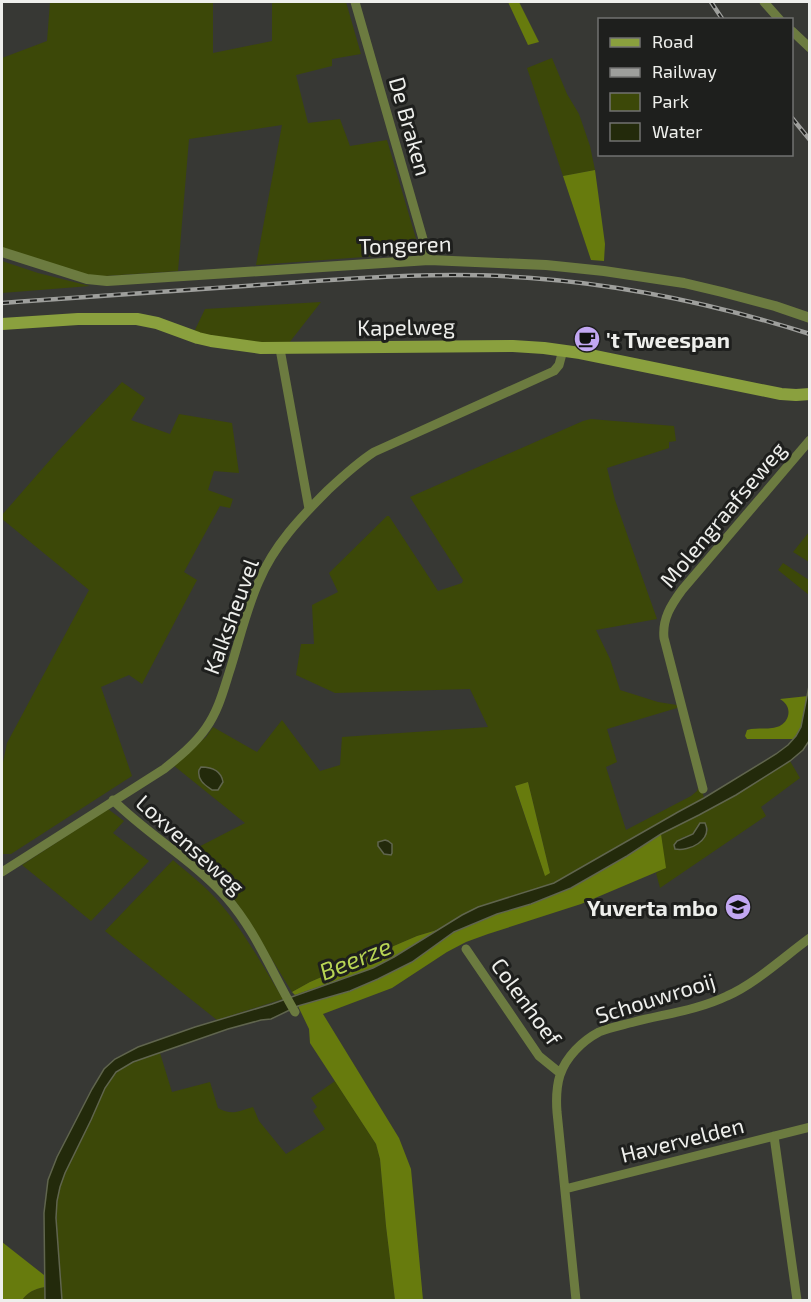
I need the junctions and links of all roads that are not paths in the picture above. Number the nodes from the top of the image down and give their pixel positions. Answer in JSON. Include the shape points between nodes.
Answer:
{"nodes":[{"id":1,"x":355,"y":2,"type":"edge"},
{"id":2,"x":764,"y":2,"type":"edge"},
{"id":3,"x":778,"y":18,"type":"edge"},
{"id":4,"x":793,"y":33,"type":"edge"},
{"id":5,"x":810,"y":48,"type":"edge"},
{"id":6,"x":2,"y":252,"type":"edge"},
{"id":7,"x":429,"y":260,"type":"junction"},
{"id":8,"x":810,"y":318,"type":"edge"},
{"id":9,"x":2,"y":324,"type":"edge"},
{"id":10,"x":280,"y":349,"type":"junction"},
{"id":11,"x":563,"y":350,"type":"junction"},
{"id":12,"x":810,"y":394,"type":"edge"},
{"id":13,"x":810,"y":440,"type":"edge"},
{"id":14,"x":309,"y":509,"type":"junction"},
{"id":15,"x":703,"y":789,"type":"dead end"},
{"id":16,"x":113,"y":800,"type":"junction"},
{"id":17,"x":2,"y":872,"type":"edge"},
{"id":18,"x":810,"y":938,"type":"edge"},
{"id":19,"x":466,"y":949,"type":"dead end"},
{"id":20,"x":294,"y":1011,"type":"dead end"},
{"id":21,"x":560,"y":1073,"type":"junction"},
{"id":22,"x":810,"y":1127,"type":"edge"},
{"id":23,"x":774,"y":1136,"type":"junction"},
{"id":24,"x":565,"y":1189,"type":"junction"},
{"id":25,"x":576,"y":1300,"type":"edge"},
{"id":26,"x":797,"y":1300,"type":"edge"}],
"edges":[{"from":1,"to":7,"type":"street","name":"De Braken"},
{"from":2,"to":3,"type":"street"},
{"from":4,"to":5,"type":"street"},
{"from":6,"to":7,"type":"street","name":"Tongeren","via":[[87,279],[107,281]]},
{"from":7,"to":8,"type":"street","name":"Tongeren","via":[[546,265],[684,283]]},
{"from":9,"to":10,"type":"main road","name":"Kapelweg","via":[[137,319],[211,341]]},
{"from":10,"to":11,"type":"main road","name":"Kapelweg","via":[[513,346]]},
{"from":10,"to":14,"type":"street"},
{"from":11,"to":12,"type":"main road","name":"Kapelweg","via":[[781,394]]},
{"from":11,"to":14,"type":"street","name":"Kalksheuvel","via":[[554,370],[363,459]]},
{"from":13,"to":15,"type":"street","name":"Molengraafseweg","via":[[682,590],[667,613],[663,631],[666,649]]},
{"from":14,"to":16,"type":"street","name":"Kalksheuvel","via":[[279,544],[259,580],[221,700],[207,726],[164,769]]},
{"from":16,"to":17,"type":"street","name":"Kalksheuvel"},
{"from":16,"to":20,"type":"street","name":"Loxvenseweg","via":[[224,895],[244,920]]},
{"from":18,"to":21,"type":"street","name":"Schouwrooij","via":[[727,997],[602,1031],[585,1040]]},
{"from":19,"to":21,"type":"street","name":"Colenhoef","via":[[539,1056]]},
{"from":21,"to":24,"type":"street","name":"Schouwrooij","via":[[556,1093]]},
{"from":22,"to":23,"type":"street","name":"Havervelden"},
{"from":23,"to":24,"type":"street","name":"Havervelden"},
{"from":23,"to":26,"type":"street"},
{"from":24,"to":25,"type":"street","name":"Schouwrooij"}]}
